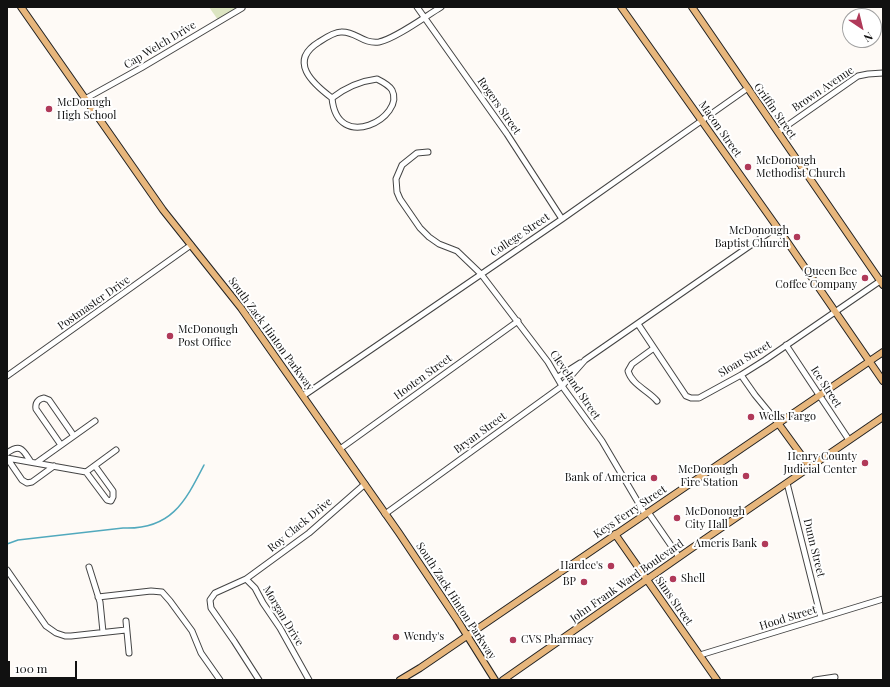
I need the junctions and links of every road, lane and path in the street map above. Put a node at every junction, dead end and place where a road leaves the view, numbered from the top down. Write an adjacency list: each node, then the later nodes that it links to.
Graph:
1 (21, 7): 11 (main road, South Zack Hinton Parkway)
2 (241, 7): 11 (street, Cap Welch Drive)
3 (417, 7): 7 (street, Rogers Street)
4 (441, 7): 7 (street)
5 (621, 7): 12 (main road, Macon Street)
6 (692, 7): 9 (main road, Griffin Street)
7 (424, 18): 10 (street); 15 (street, Rogers Street)
8 (883, 73): 13 (street, Brown Avenue)
9 (748, 88): 12 (street, College Street); 13 (main road, Griffin Street)
10 (332, 98): 10 (street)
11 (85, 99): 17 (main road, South Zack Hinton Parkway)
12 (702, 120): 15 (street, College Street); 16 (main road, Macon Street)
13 (778, 132): 19 (main road, Griffin Street)
14 (428, 152): 18 (street, Cleveland Street)
15 (562, 219): 18 (street, College Street)
16 (777, 227): 20 (main road, Macon Street); 22 (street, Bryan Street)
17 (191, 245): 29 (street, Postmaster Drive); 34 (main road, South Zack Hinton Parkway)
18 (481, 274): 21 (street, Cleveland Street); 34 (street, College Street)
19 (882, 281): 20 (street, Sloan Street)
20 (835, 311): 23 (street, Sloan Street); 26 (main road, Macon Street)
21 (518, 321): 30 (street, Cleveland Street); 42 (street, Hooten Street)
22 (638, 324): 24 (street, Sloan Street); 27 (street, Bryan Street)
23 (786, 346): 28 (street, Sloan Street); 33 (street, Ice Street)
24 (654, 348): 28 (street, Sloan Street); 35 (street)
25 (883, 352): 26 (main road, Keys Ferry Street)
26 (870, 362): 31 (main road, Macon Street); 33 (main road, Keys Ferry Street)
27 (581, 363): 30 (street, Bryan Street); 32 (street, Bryan Street)
28 (741, 375): 38 (street)
29 (7, 376)
30 (558, 377): 32 (street, Cleveland Street)
31 (883, 381)
32 (562, 386): 52 (street, Cleveland Street); 53 (street, Bryan Street)
33 (819, 395): 38 (main road, Keys Ferry Street); 40 (street, Ice Street)
34 (303, 396): 42 (main road, South Zack Hinton Parkway)
35 (657, 401)
36 (882, 418): 40 (main road, John Frank Ward Boulevard)
37 (95, 421): 39 (street)
38 (778, 423): 48 (main road); 52 (main road, Keys Ferry Street)
39 (74, 436): 41 (street); 41 (street)
40 (849, 440): 48 (main road, John Frank Ward Boulevard)
41 (61, 445): 45 (street)
42 (340, 449): 51 (main road, South Zack Hinton Parkway)
43 (116, 450): 47 (street)
44 (7, 453): 45 (street)
45 (33, 462): 46 (street); 46 (street)
46 (54, 466): 49 (street)
47 (95, 466): 49 (street); 49 (street)
48 (810, 467): 50 (main road, John Frank Ward Boulevard)
49 (86, 472)
50 (787, 483): 55 (main road, John Frank Ward Boulevard); 62 (street, Dunn Street)
51 (365, 484): 53 (main road, South Zack Hinton Parkway); 58 (street, Roy Clack Drive)
52 (647, 513): 54 (main road, Keys Ferry Street); 55 (street, Cleveland Street)
53 (385, 514): 66 (main road, South Zack Hinton Parkway)
54 (615, 534): 59 (main road, Sims Street); 66 (main road, Keys Ferry Street)
55 (679, 557): 59 (main road, John Frank Ward Boulevard)
56 (89, 567): 60 (street)
57 (7, 570): 65 (street)
58 (246, 579): 71 (street); 72 (street, Morgan Drive)
59 (646, 579): 68 (main road, Sims Street); 75 (main road, John Frank Ward Boulevard)
60 (98, 597): 65 (street); 70 (street)
61 (883, 599): 62 (street, Hood Street)
62 (821, 618): 68 (street, Hood Street)
63 (126, 621): 64 (street)
64 (126, 630): 65 (street); 67 (street)
65 (103, 632)
66 (467, 636): 73 (main road, Keys Ferry Street); 74 (main road, South Zack Hinton Parkway)
67 (129, 653)
68 (700, 655): 76 (main road, Sims Street)
69 (835, 677): 77 (street)
70 (220, 680)
71 (259, 680)
72 (309, 680)
73 (400, 680)
74 (496, 680)
75 (503, 680)
76 (717, 680)
77 (815, 680)

